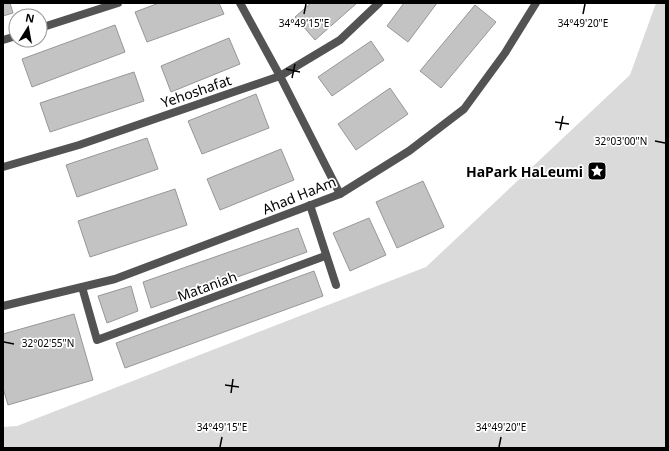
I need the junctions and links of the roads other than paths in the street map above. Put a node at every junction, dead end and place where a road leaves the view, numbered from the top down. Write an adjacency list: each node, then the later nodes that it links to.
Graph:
1 (118, 3): 5 (street)
2 (240, 3): 6 (street)
3 (378, 3): 6 (street, Yehoshafat)
4 (536, 3): 8 (street, Ahad HaAm)
5 (48, 25)
6 (280, 76): 7 (street, Yehoshafat); 8 (street)
7 (3, 167)
8 (340, 194): 9 (street, Ahad HaAm)
9 (310, 205): 10 (street); 12 (street, Ahad HaAm)
10 (325, 256): 11 (street); 12 (street, Mataniah)
11 (336, 285)
12 (82, 287): 13 (street, Ahad HaAm)
13 (3, 306)

